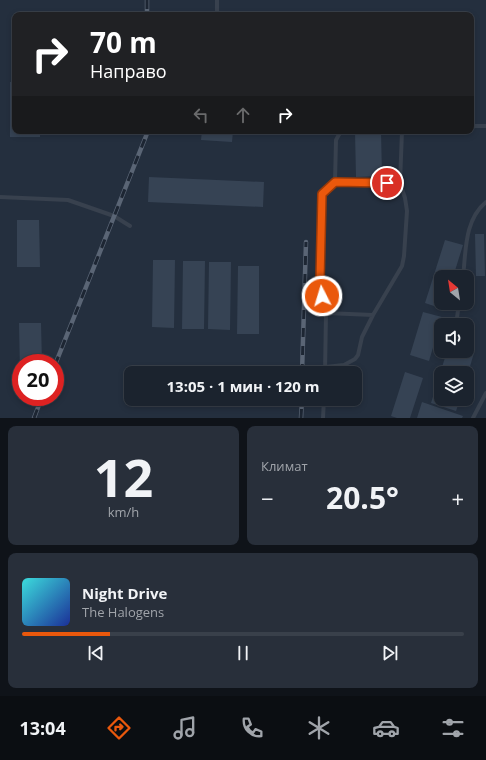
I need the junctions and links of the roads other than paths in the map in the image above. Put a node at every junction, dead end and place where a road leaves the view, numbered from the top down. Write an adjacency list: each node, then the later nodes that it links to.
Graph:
1 (217, 0): 2 (lane)
2 (217, 12)
3 (474, 126): 4 (lane)
4 (486, 126)
5 (339, 134): 7 (lane)
6 (402, 134): 8 (lane)
7 (335, 182): 8 (lane); 13 (lane)
8 (400, 183): 14 (lane)
9 (0, 197): 11 (lane)
10 (486, 202): 12 (lane)
11 (130, 226)
12 (464, 270)
13 (326, 313): 14 (lane); 15 (lane)
14 (373, 315): 16 (lane)
15 (326, 366)
16 (335, 366)
17 (486, 393): 20 (lane)
18 (323, 406): 19 (lane)
19 (322, 418)
20 (473, 418)

